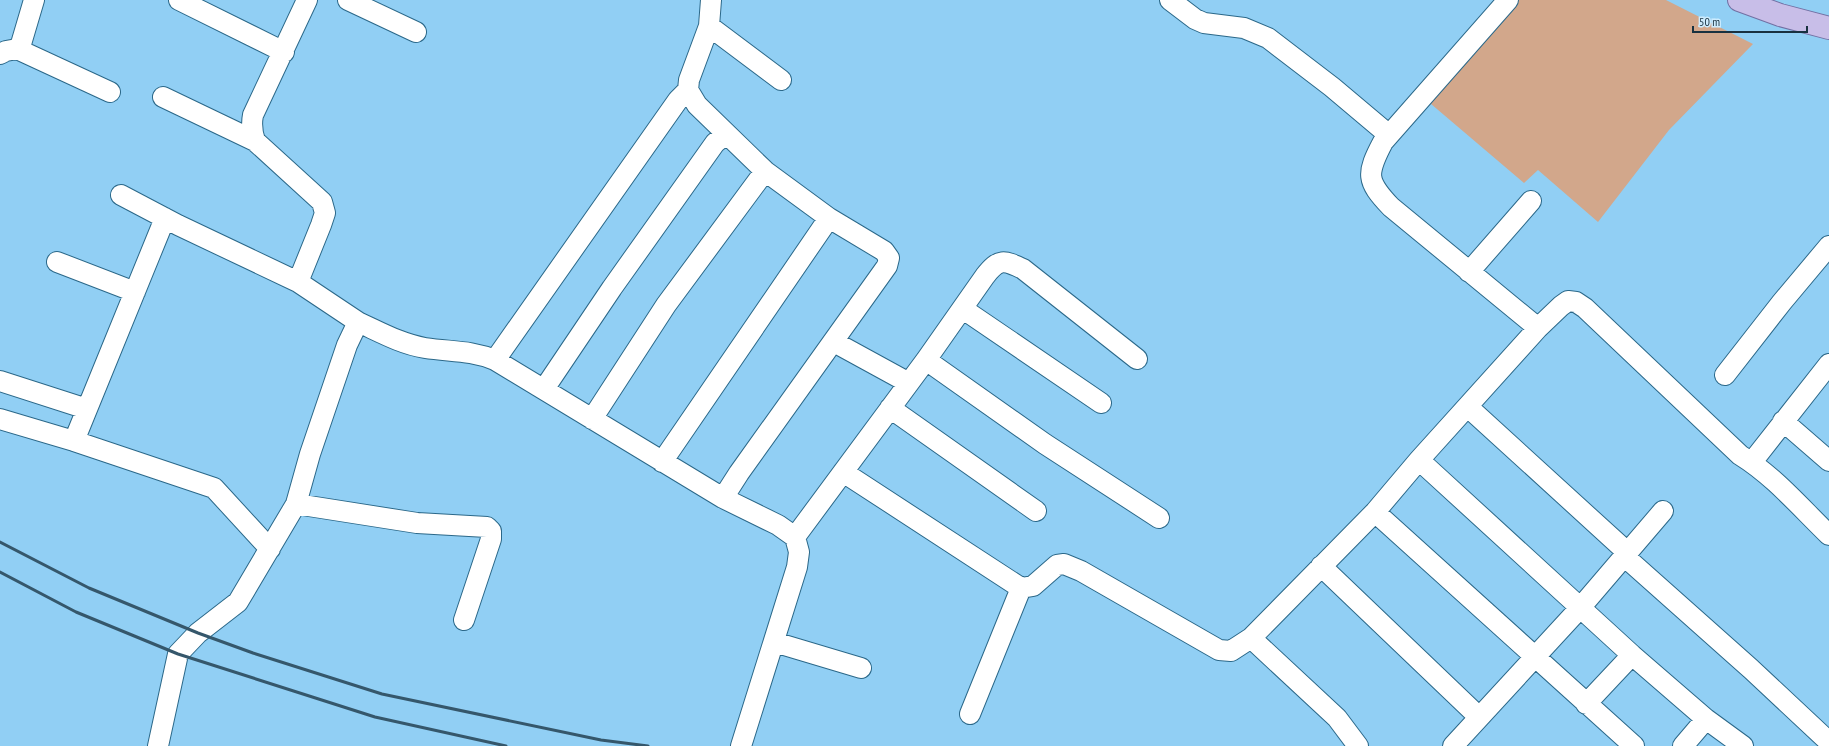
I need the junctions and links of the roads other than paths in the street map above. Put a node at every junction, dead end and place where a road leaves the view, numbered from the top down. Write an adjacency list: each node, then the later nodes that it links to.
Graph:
1 (34, 0): 12 (street)
2 (179, 0): 13 (street)
3 (307, 0): 13 (street)
4 (348, 0): 11 (street)
5 (711, 0): 9 (street)
6 (1170, 0): 19 (street)
7 (1508, 0): 19 (street)
8 (1739, 0): 10 (main road)
9 (709, 26): 14 (street); 15 (street)
10 (1829, 28)
11 (416, 32)
12 (8, 52): 16 (street)
13 (284, 52): 20 (street)
14 (781, 80)
15 (688, 90): 18 (street); 36 (street)
16 (110, 92)
17 (163, 96): 20 (street)
18 (726, 134): 21 (street); 42 (street)
19 (1389, 135): 28 (street)
20 (254, 141): 29 (street)
21 (765, 171): 25 (street); 48 (street)
22 (121, 195): 24 (street)
23 (1531, 201): 28 (street)
24 (165, 218): 29 (street); 30 (street)
25 (829, 218): 34 (street); 53 (street)
26 (1829, 246): 39 (street)
27 (57, 262): 30 (street)
28 (1469, 272): 33 (street)
29 (298, 282): 32 (street)
30 (135, 292): 46 (street)
31 (963, 309): 35 (street); 37 (street); 43 (street)
32 (358, 322): 36 (street); 57 (street)
33 (1538, 328): 44 (street); 54 (street)
34 (834, 342): 41 (street); 56 (street)
35 (1137, 359)
36 (495, 360): 42 (street)
37 (926, 360): 41 (street); 61 (street)
38 (1829, 364): 49 (street)
39 (1725, 375)
40 (0, 381): 46 (street)
41 (909, 383): 45 (street)
42 (544, 390): 48 (street)
43 (1101, 403)
44 (1468, 407): 51 (street); 65 (street)
45 (890, 408): 55 (street); 58 (street)
46 (87, 409): 50 (street)
47 (0, 419): 50 (street)
48 (592, 419): 53 (street)
49 (1783, 421): 52 (street); 54 (street)
50 (74, 441): 64 (street)
51 (1419, 460): 60 (street); 68 (street)
52 (1829, 461)
53 (662, 462): 56 (street)
54 (1752, 462): 62 (street)
55 (843, 472): 63 (street); 67 (street)
56 (723, 498): 63 (street)
57 (296, 504): 64 (street); 69 (street)
58 (1036, 511)
59 (1663, 511): 65 (street)
60 (1375, 512): 66 (street); 73 (street)
61 (1159, 518)
62 (1829, 535)
63 (795, 537): 71 (street)
64 (270, 549): 80 (street)
65 (1625, 554): 68 (street); 79 (street)
66 (1321, 566): 70 (street); 77 (street)
67 (1021, 588): 70 (street); 76 (street)
68 (1580, 608): 72 (street); 73 (street)
69 (464, 620)
70 (1250, 638): 82 (street)
71 (774, 642): 74 (street); 81 (street)
72 (1632, 655): 75 (street); 78 (street)
73 (1535, 658): 75 (street); 77 (street)
74 (861, 668)
75 (1586, 704): 84 (street)
76 (970, 714)
77 (1479, 717): 83 (street)
78 (1706, 719): 85 (street); 86 (street)
79 (1828, 741)
80 (158, 746)
81 (741, 746)
82 (1358, 746)
83 (1452, 746)
84 (1634, 746)
85 (1683, 746)
86 (1743, 746)

